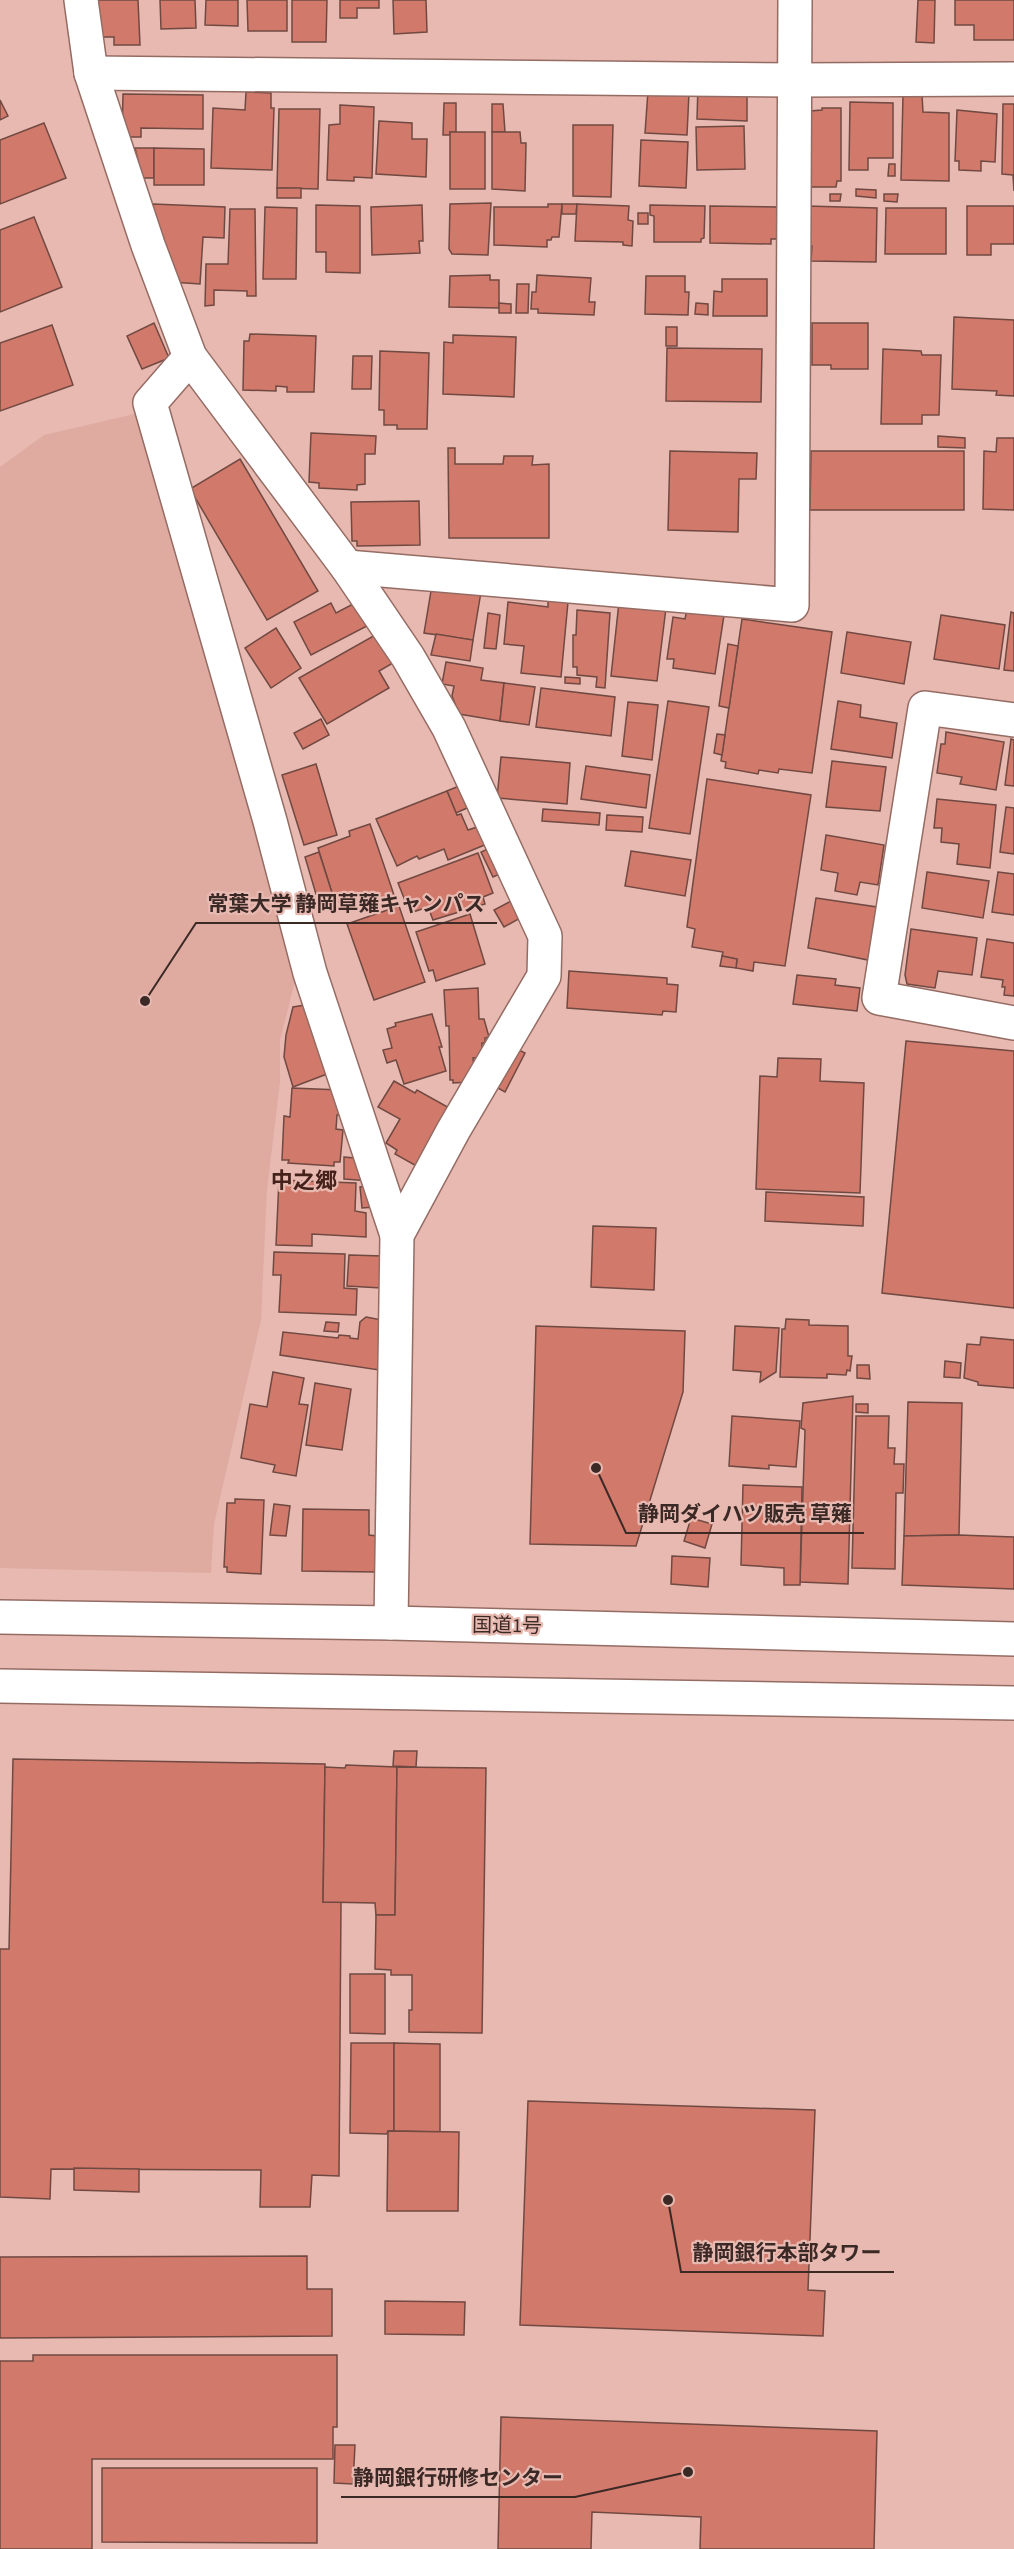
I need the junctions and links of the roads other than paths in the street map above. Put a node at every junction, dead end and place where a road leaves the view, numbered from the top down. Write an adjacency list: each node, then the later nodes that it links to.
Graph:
1 (81, 0): 3 (main road)
2 (795, 0): 5 (main road)
3 (91, 73): 5 (main road); 6 (main road)
4 (1014, 79): 5 (main road)
5 (795, 80): 7 (main road)
6 (190, 357): 7 (main road); 10 (main road)
7 (348, 567): 10 (main road)
8 (1014, 720): 9 (main road)
9 (1014, 1023)
10 (397, 1235): 12 (main road)
11 (0, 1617): 12 (main road, 国道1号)
12 (391, 1623): 13 (main road, 国道1号)
13 (1014, 1639)
14 (0, 1686): 15 (main road)
15 (1014, 1703)

